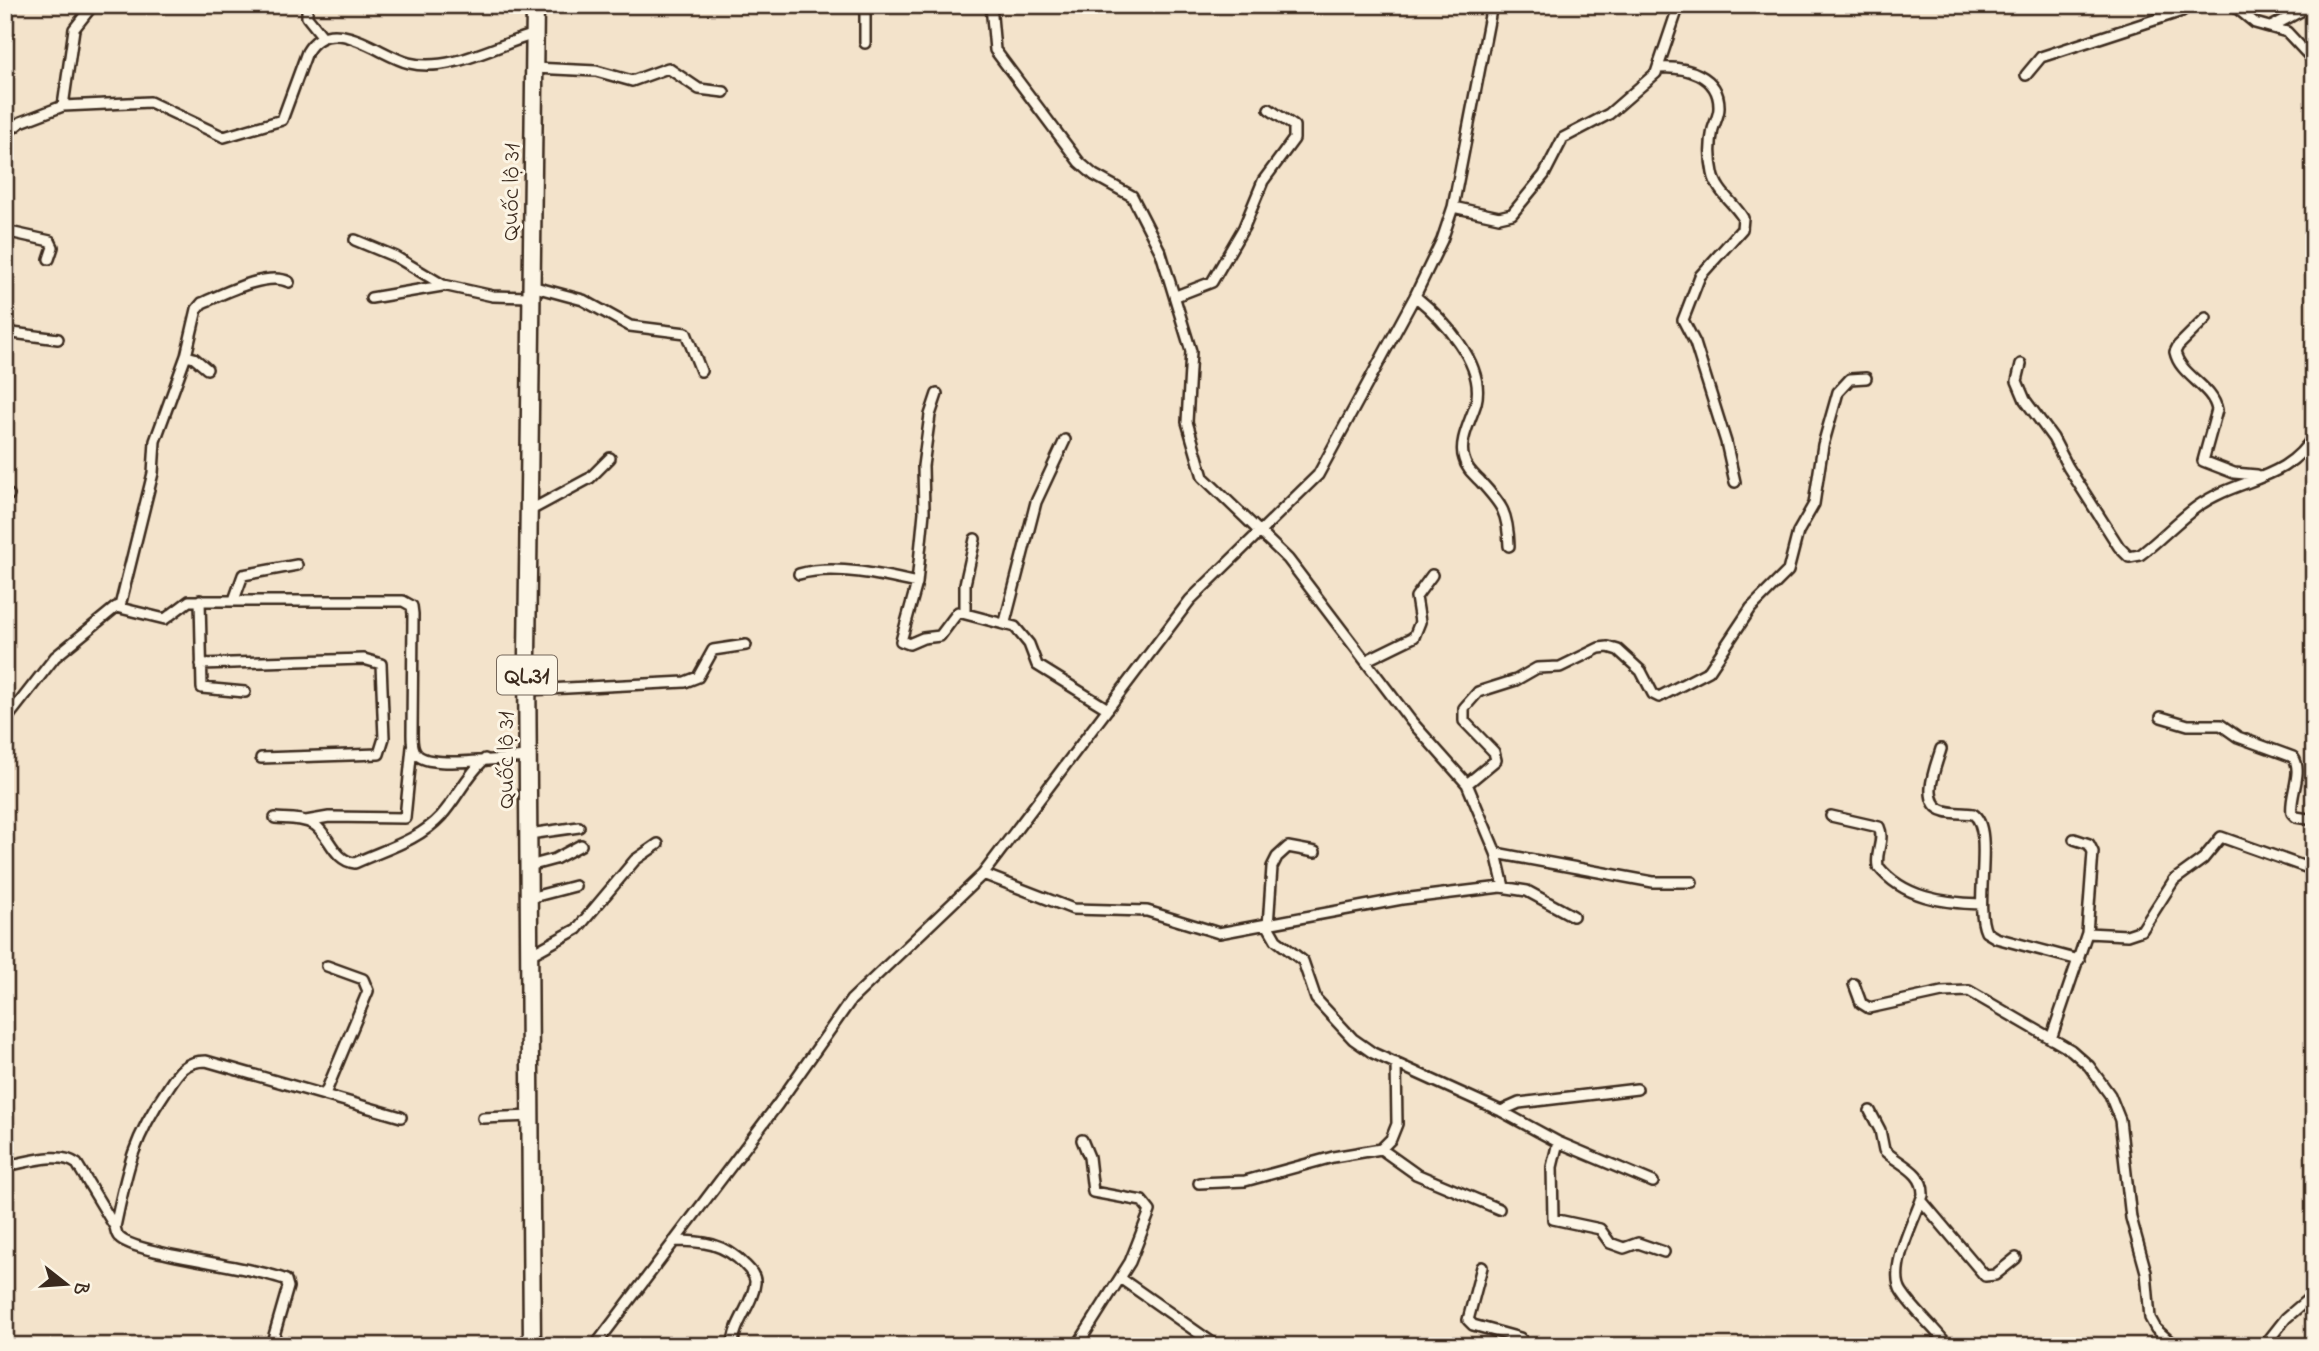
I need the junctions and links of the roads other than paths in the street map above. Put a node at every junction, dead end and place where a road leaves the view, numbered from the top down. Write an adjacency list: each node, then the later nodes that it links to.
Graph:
1 (93, 5): 20 (street)
2 (307, 5): 13 (street)
3 (535, 5): 12 (highway, Quốc lộ 31 / QL.31)
4 (866, 5): 14 (street)
5 (991, 5): 30 (street)
6 (1492, 5): 23 (street)
7 (1678, 5): 17 (street)
8 (2189, 5): 18 (street)
9 (2233, 5): 11 (street)
10 (2312, 5): 11 (street)
11 (2273, 26): 15 (street)
12 (535, 34): 13 (street); 16 (highway, Quốc lộ 31 / QL.31)
13 (323, 37): 20 (street)
14 (865, 43)
15 (2314, 61)
16 (534, 68): 19 (street); 29 (highway, Quốc lộ 31 / QL.31)
17 (1658, 68): 23 (street); 46 (street)
18 (2026, 75)
19 (724, 92)
20 (63, 106): 22 (street)
21 (1269, 109): 30 (street)
22 (5, 134)
23 (1453, 207): 31 (street)
24 (5, 231): 26 (street)
25 (355, 240): 28 (street)
26 (49, 260)
27 (289, 282): 36 (street)
28 (443, 285): 29 (street); 32 (street)
29 (534, 291): 39 (street); 47 (highway, Quốc lộ 31 / QL.31)
30 (1176, 296): 48 (street)
31 (1416, 296): 48 (street); 50 (street)
32 (372, 298)
33 (2206, 318): 45 (street)
34 (5, 332): 35 (street)
35 (58, 338)
36 (186, 356): 38 (street); 57 (street)
37 (2021, 364): 45 (street)
38 (207, 369)
39 (701, 371)
40 (1866, 378): 73 (street)
41 (937, 394): 54 (street)
42 (2314, 435): 45 (street)
43 (1065, 440): 59 (street)
44 (610, 458): 47 (street)
45 (2262, 475)
46 (1735, 482)
47 (528, 512): 63 (highway, Quốc lộ 31 / QL.31)
48 (1260, 530): 61 (street); 65 (street)
49 (975, 539): 58 (street)
50 (1509, 546)
51 (297, 565): 56 (street)
52 (799, 574): 54 (street)
53 (1432, 575): 61 (street)
54 (917, 583): 58 (street)
55 (200, 600): 56 (street); 57 (street); 62 (street)
56 (234, 600): 68 (street)
57 (121, 606): 67 (street)
58 (965, 612): 59 (street)
59 (1005, 622): 65 (street)
60 (746, 645): 63 (street)
61 (1367, 660): 73 (street)
62 (201, 664): 64 (street); 71 (street)
63 (528, 690): 70 (highway, Quốc lộ 31 / QL.31)
64 (245, 692)
65 (1108, 709): 87 (street)
66 (2161, 717): 76 (street)
67 (5, 721)
68 (412, 745): 72 (street); 77 (street)
69 (1941, 750): 92 (street)
70 (528, 757): 72 (street); 79 (highway, Quốc lộ 31 / QL.31)
71 (261, 758)
72 (485, 760): 77 (street)
73 (1467, 784): 84 (street)
74 (1831, 816): 92 (street)
75 (275, 818): 77 (street)
76 (2314, 820)
77 (306, 821)
78 (579, 827): 79 (street)
79 (529, 834): 85 (highway, Quốc lộ 31 / QL.31)
80 (2074, 839): 95 (street)
81 (658, 844): 96 (street)
82 (581, 845): 85 (street)
83 (1315, 852): 94 (street)
84 (1496, 853): 88 (street); 90 (street)
85 (529, 866): 91 (highway, Quốc lộ 31 / QL.31)
86 (2314, 870): 95 (street)
87 (984, 874): 94 (street); 118 (street)
88 (1692, 882)
89 (575, 886): 91 (street)
90 (1504, 887): 93 (street); 94 (street)
91 (529, 898): 96 (highway, Quốc lộ 31 / QL.31)
92 (1981, 904): 97 (street)
93 (1573, 916)
94 (1268, 926): 101 (street)
95 (2087, 933): 97 (street)
96 (530, 956): 106 (highway, Quốc lộ 31 / QL.31)
97 (2079, 960): 100 (street)
98 (327, 966): 103 (street)
99 (1854, 984): 100 (street)
100 (2051, 1039): 132 (street)
101 (1396, 1063): 104 (street); 111 (street)
102 (1637, 1089): 104 (street)
103 (325, 1094): 107 (street); 117 (street)
104 (1501, 1111): 110 (street)
105 (1870, 1111): 115 (street)
106 (532, 1116): 108 (street); 125 (highway, Quốc lộ 31 / QL.31)
107 (401, 1117)
108 (482, 1118)
109 (1082, 1140): 122 (street)
110 (1558, 1142): 113 (street); 119 (street)
111 (1381, 1149): 114 (street); 116 (street)
112 (5, 1166): 117 (street)
113 (1653, 1182)
114 (1199, 1183)
115 (1922, 1200): 120 (street); 131 (street)
116 (1499, 1209)
117 (115, 1227): 124 (street)
118 (674, 1241): 126 (street); 127 (street)
119 (1664, 1252)
120 (2016, 1258)
121 (1482, 1267): 130 (street)
122 (1120, 1278): 128 (street); 129 (street)
123 (2314, 1294): 133 (street)
124 (271, 1346)
125 (532, 1346)
126 (594, 1346)
127 (733, 1346)
128 (1077, 1346)
129 (1217, 1346)
130 (1527, 1346)
131 (1948, 1346)
132 (2175, 1346)
133 (2264, 1346)

